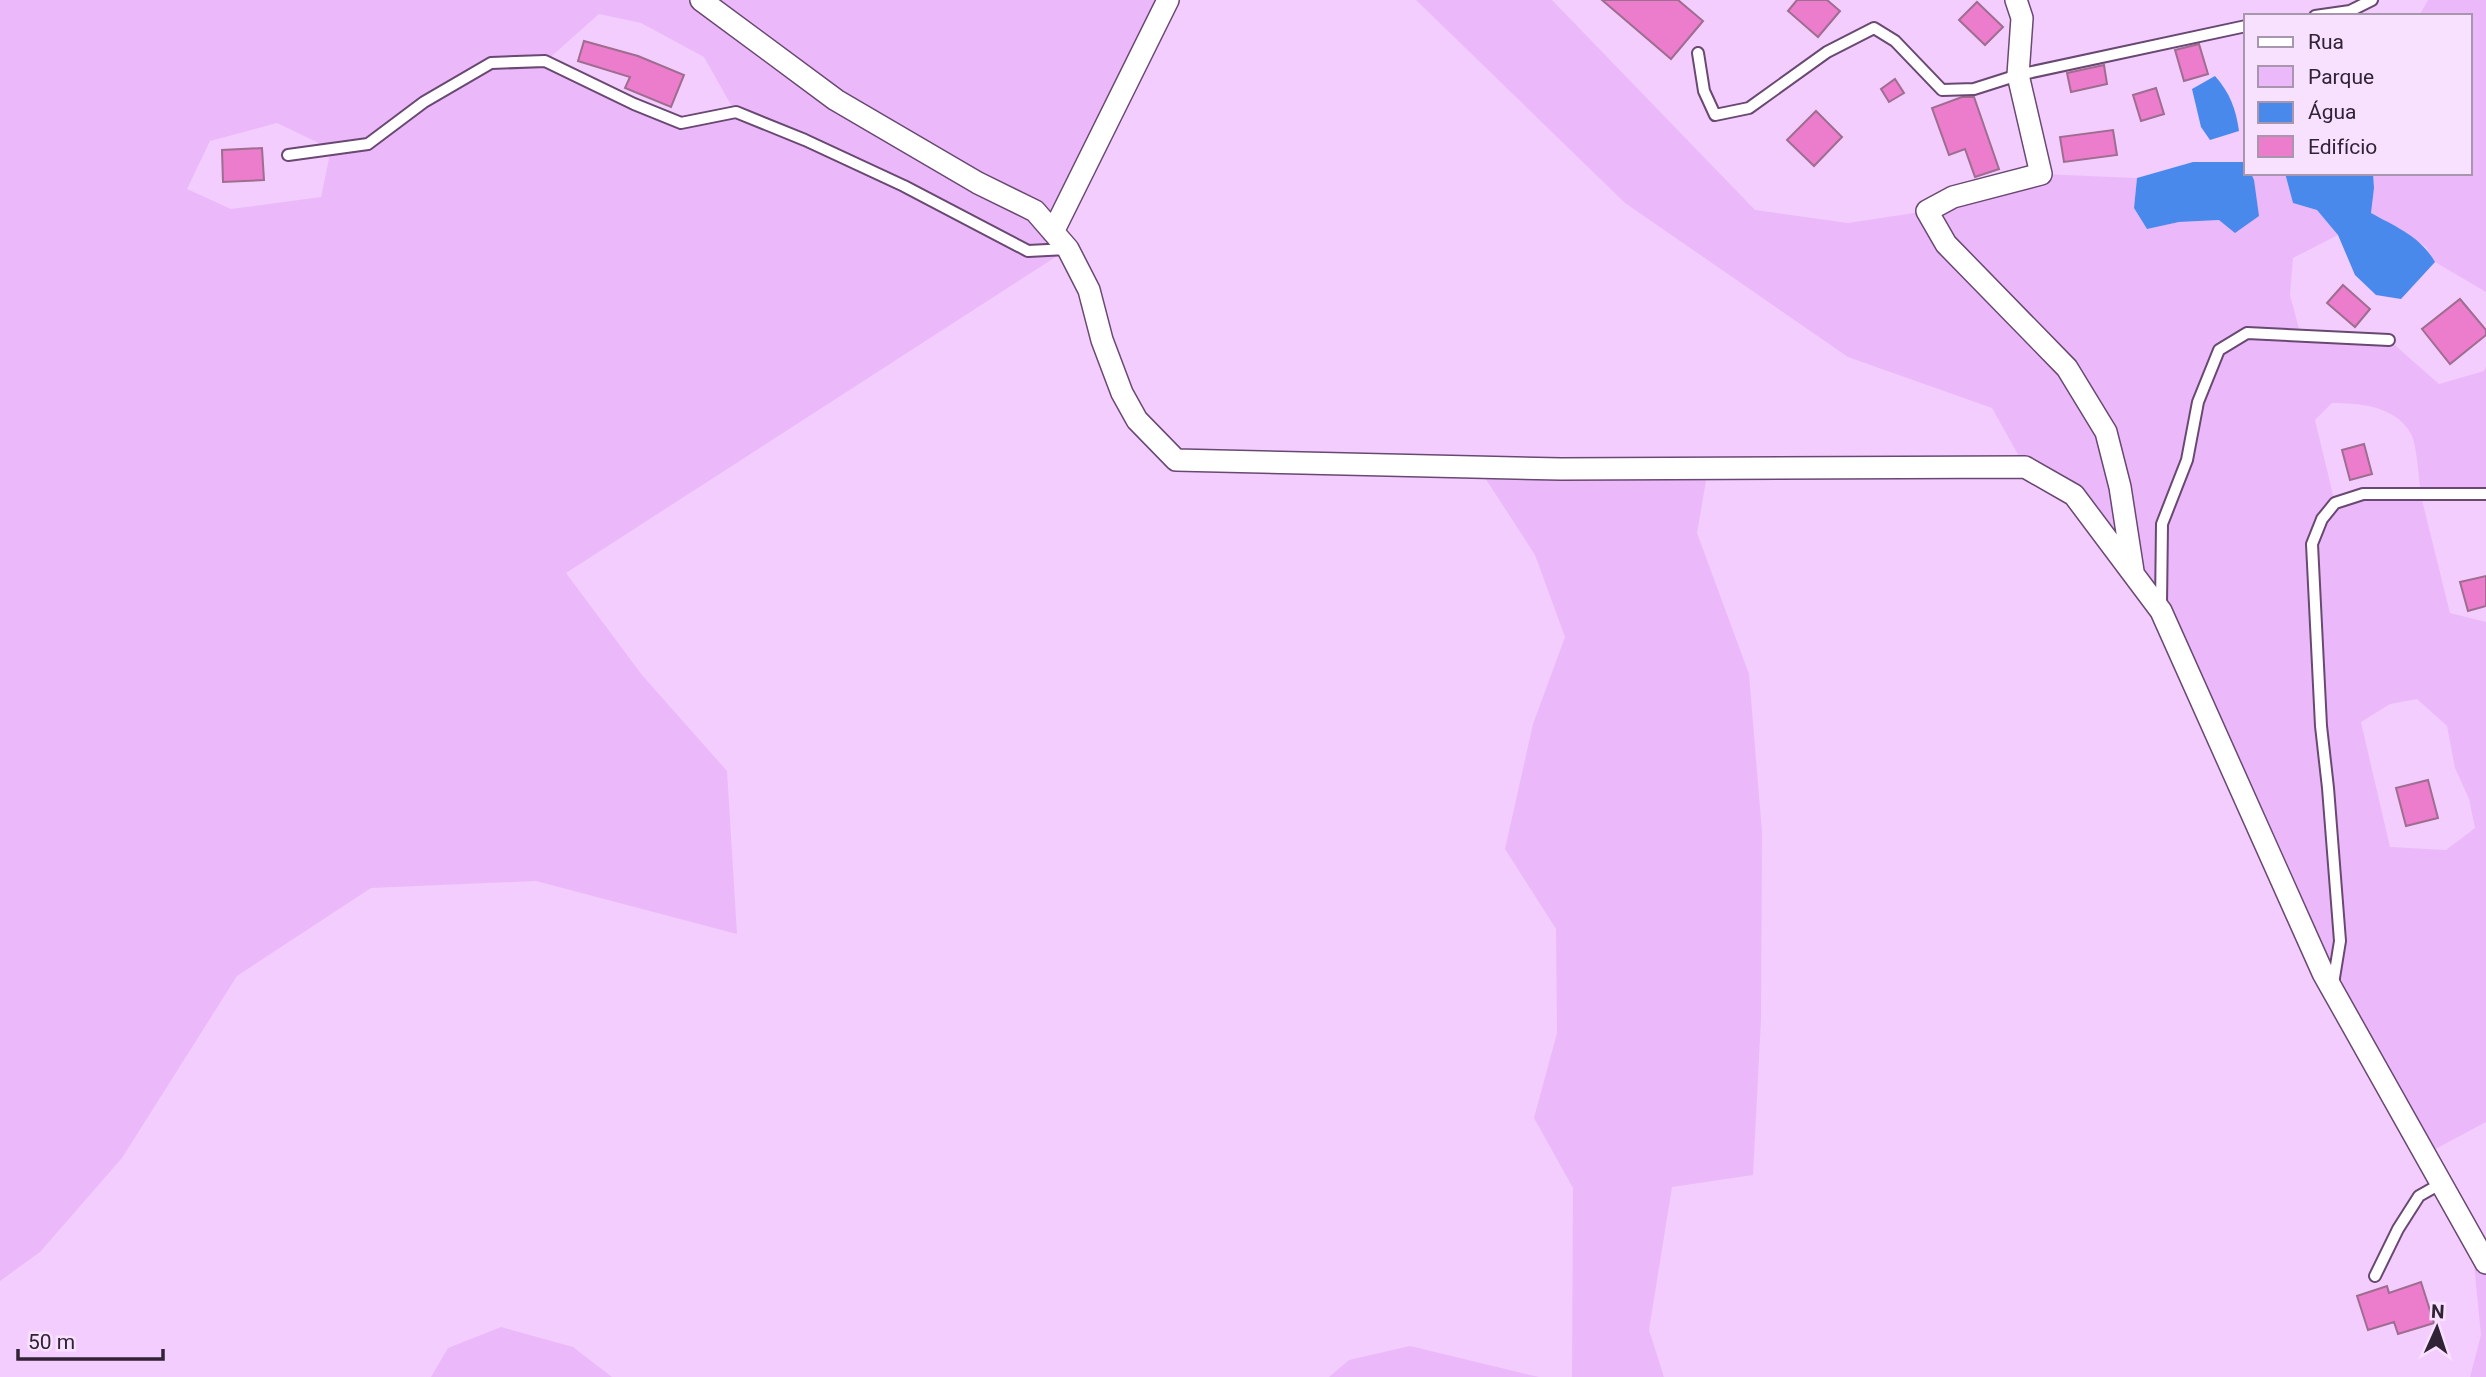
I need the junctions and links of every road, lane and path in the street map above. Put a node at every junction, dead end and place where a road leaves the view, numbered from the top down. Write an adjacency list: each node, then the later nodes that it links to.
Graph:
1 (701, 0): 10 (street)
2 (1168, 0): 10 (street)
3 (2017, 0): 8 (street)
4 (2372, 0): 5 (lane)
5 (2329, 14)
6 (2244, 26): 8 (lane)
7 (1699, 53): 8 (lane)
8 (2018, 75): 14 (street)
9 (288, 155): 11 (lane)
10 (1053, 232): 11 (street)
11 (1068, 249): 14 (street)
12 (2389, 340): 15 (lane)
13 (2486, 494): 16 (lane)
14 (2133, 574): 15 (street)
15 (2161, 611): 16 (street)
16 (2332, 988): 17 (street)
17 (2442, 1184): 18 (street); 19 (lane)
18 (2486, 1263)
19 (2375, 1276)

